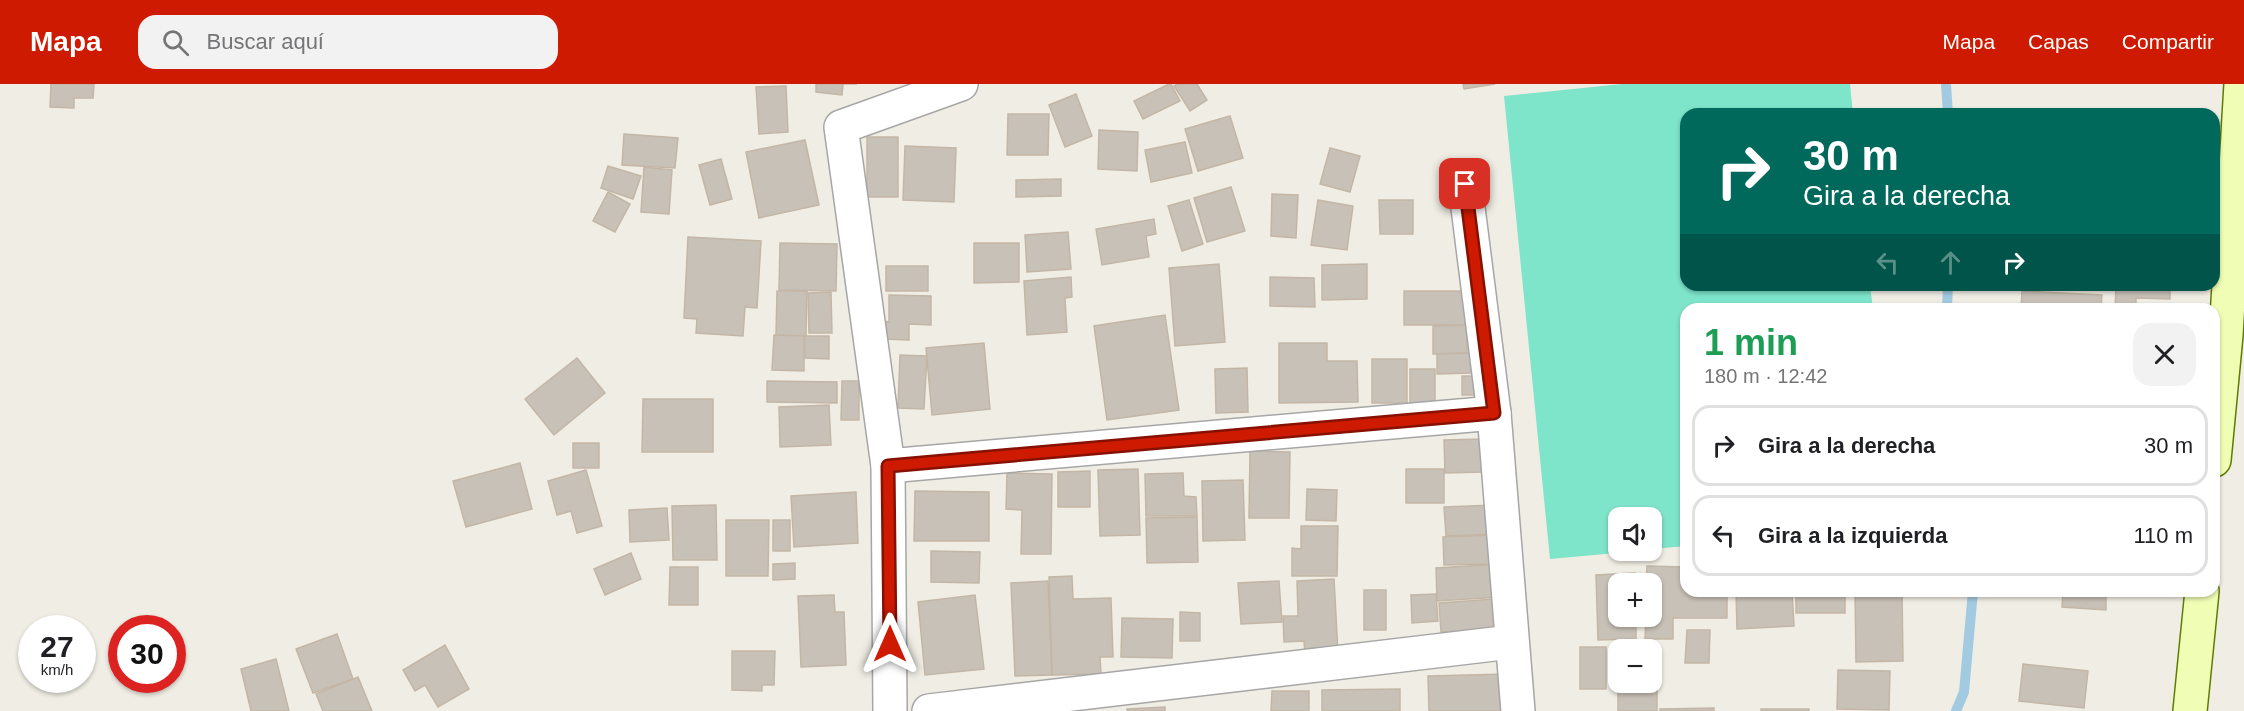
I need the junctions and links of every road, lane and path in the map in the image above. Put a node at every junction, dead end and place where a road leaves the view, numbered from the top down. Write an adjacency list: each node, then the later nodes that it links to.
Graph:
1 (961, 84): 8 (street)
2 (2241, 84): 4 (main road)
3 (1465, 184): 6 (street)
4 (2239, 191): 5 (main road)
5 (2235, 334): 7 (main road)
6 (1494, 413): 8 (street); 10 (street)
7 (2220, 424)
8 (888, 466): 11 (street)
9 (2201, 597): 14 (main road)
10 (1511, 642): 12 (street); 13 (street)
11 (890, 711)
12 (929, 711)
13 (1518, 711)
14 (2190, 711)

